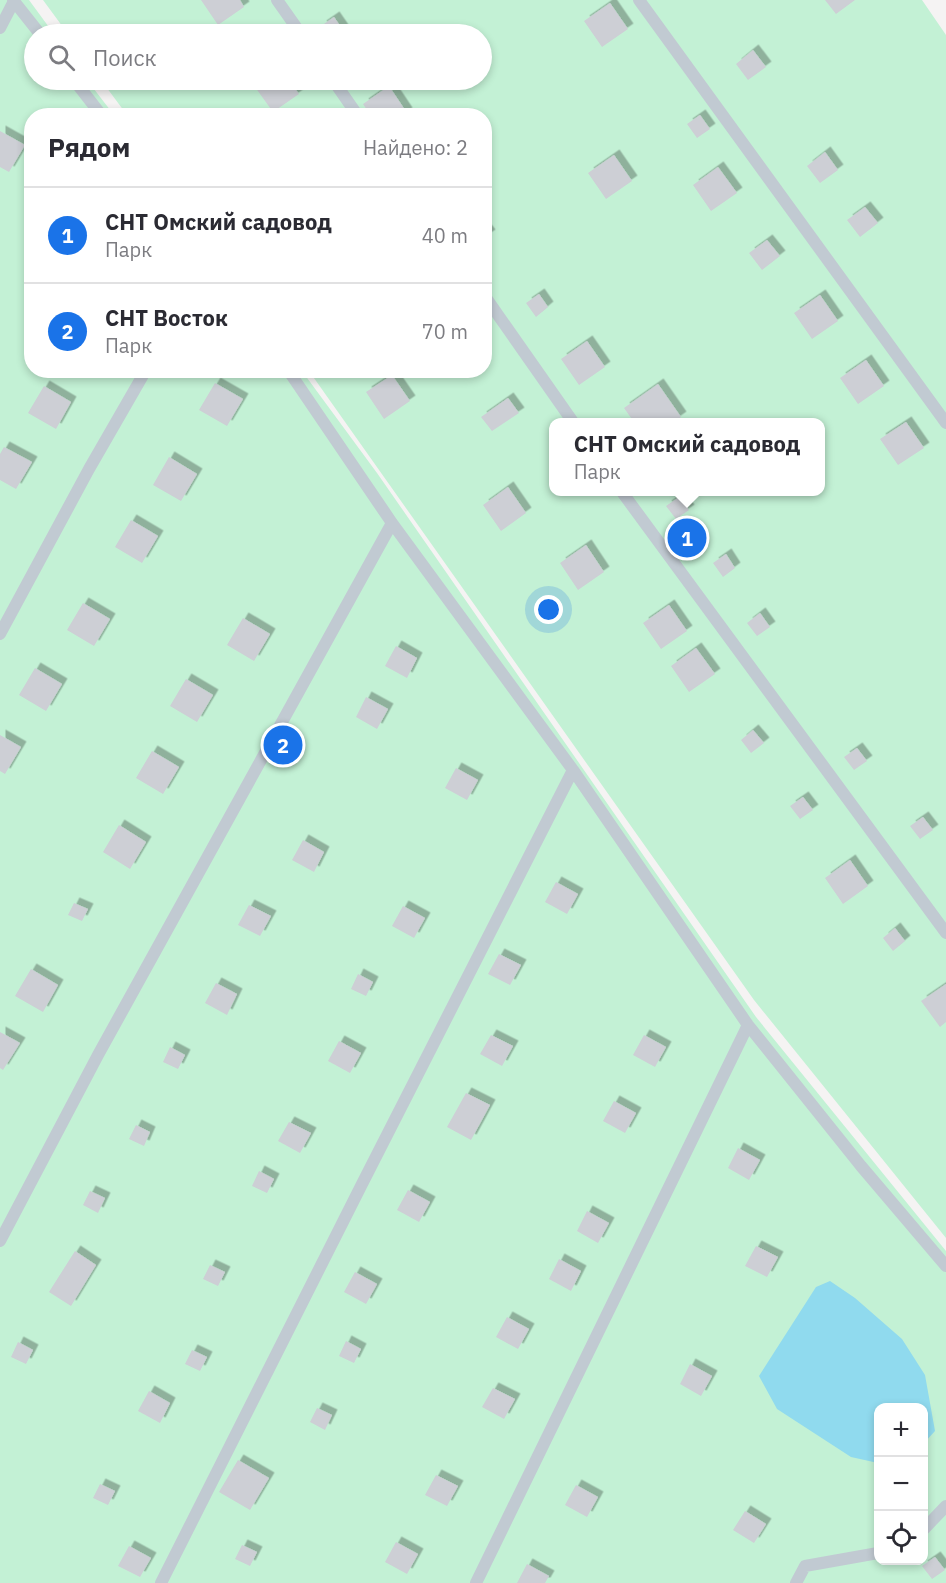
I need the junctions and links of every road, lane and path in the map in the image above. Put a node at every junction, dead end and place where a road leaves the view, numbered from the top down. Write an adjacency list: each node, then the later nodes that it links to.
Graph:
1 (277, 0): 5 (lane)
2 (639, 0): 15 (lane)
3 (13, 1): 4 (lane); 6 (lane)
4 (31, 24)
5 (294, 24)
6 (0, 28)
7 (82, 90): 9 (lane)
8 (340, 90): 10 (lane)
9 (96, 108)
10 (352, 108)
11 (492, 307): 14 (lane)
12 (141, 378): 18 (lane)
13 (293, 378): 17 (lane)
14 (570, 418)
15 (946, 423)
16 (625, 496): 20 (lane)
17 (392, 523): 19 (lane); 22 (lane)
18 (0, 634)
19 (573, 770): 21 (lane); 27 (lane)
20 (946, 933)
21 (748, 1025): 23 (lane); 28 (lane)
22 (0, 1241)
23 (946, 1266)
24 (946, 1506): 25 (lane)
25 (928, 1525)
26 (874, 1554): 29 (lane)
27 (161, 1583)
28 (476, 1583)
29 (796, 1583)

